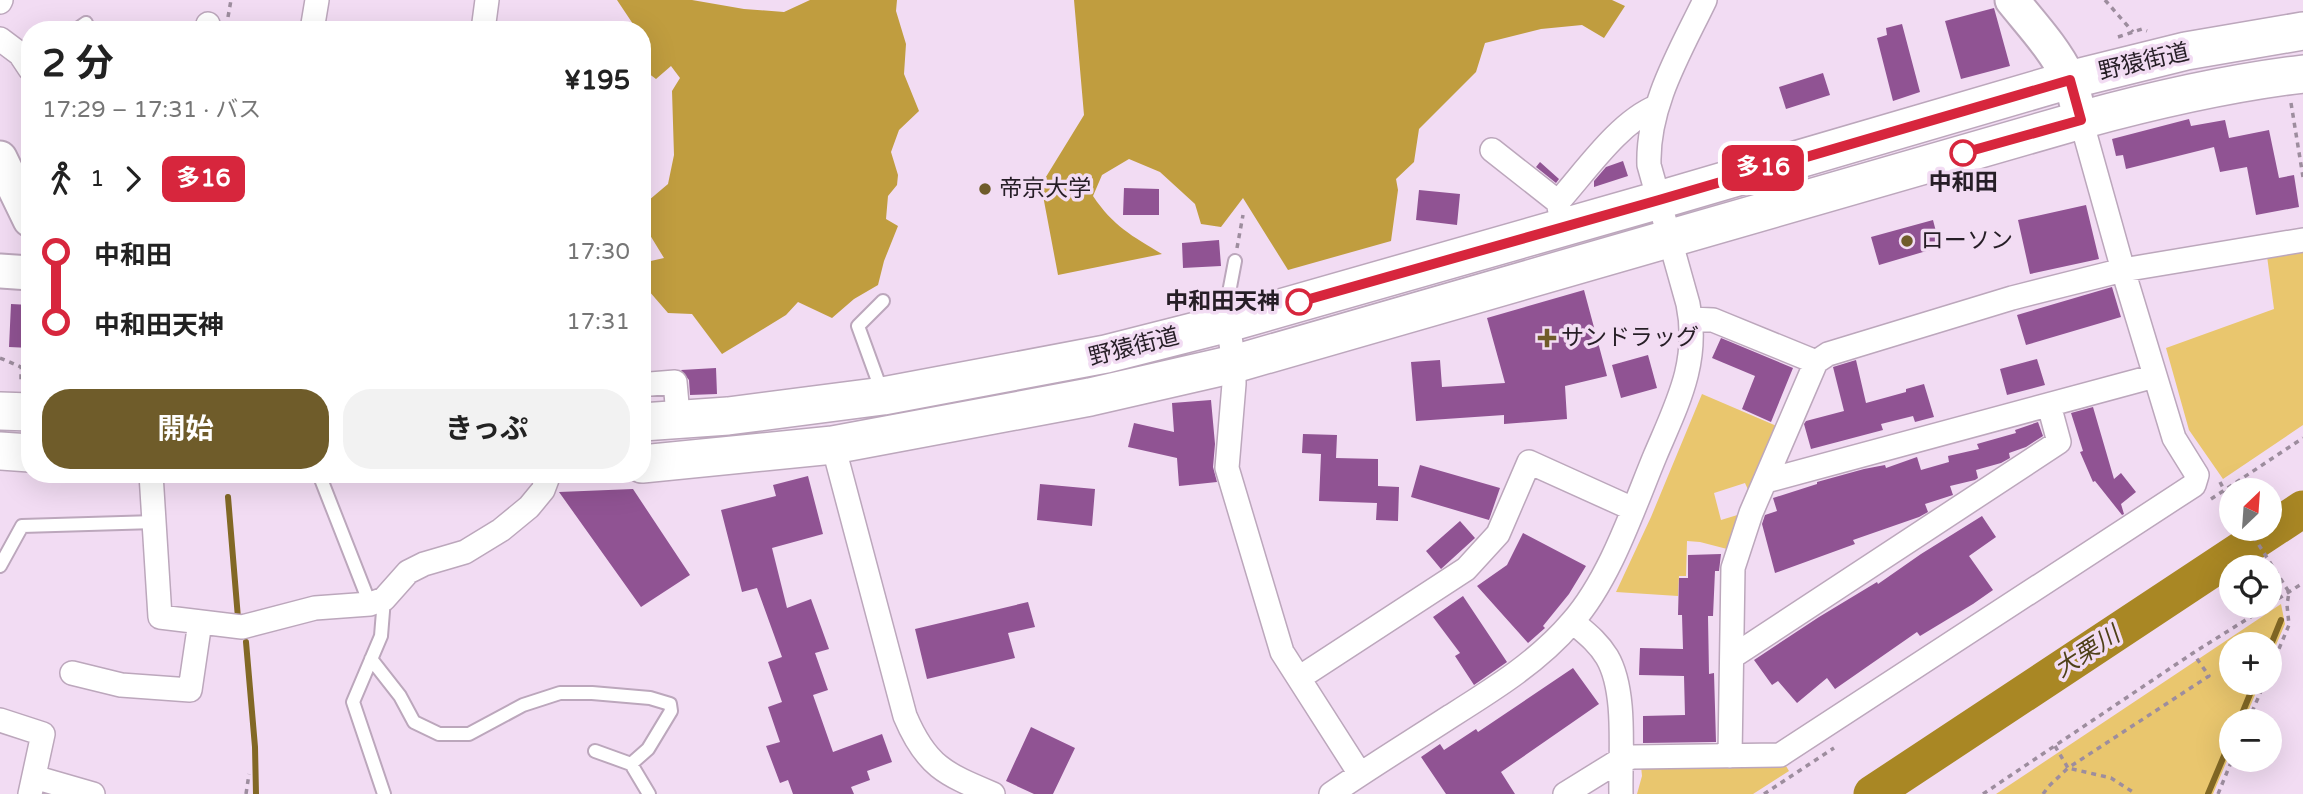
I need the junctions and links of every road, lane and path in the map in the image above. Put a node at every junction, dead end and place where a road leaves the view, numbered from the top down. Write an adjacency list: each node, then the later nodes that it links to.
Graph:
1 (317, 0): 6 (street)
2 (487, 0): 7 (street)
3 (1705, 0): 14 (street)
4 (2012, 0): 12 (street)
5 (2105, 0): 9 (path)
6 (314, 21)
7 (484, 21)
8 (2303, 31): 12 (main road, 野猿街道)
9 (2133, 32)
10 (0, 39): 11 (street)
11 (21, 55)
12 (2070, 80): 15 (street); 19 (main road, 野猿街道)
13 (2297, 85): 15 (main road, 野猿街道); 18 (path)
14 (1657, 107): 19 (street); 21 (street)
15 (2081, 120): 23 (main road, 野猿街道); 27 (street)
16 (1492, 150): 21 (street)
17 (0, 158): 20 (street)
18 (2303, 177)
19 (1659, 200): 21 (main road, 野猿街道); 23 (street)
20 (21, 201)
21 (1560, 214): 32 (main road, 野猿街道)
22 (1243, 215): 25 (path)
23 (1670, 237): 31 (street); 35 (main road, 野猿街道)
24 (2303, 240): 27 (street)
25 (1238, 246)
26 (1235, 261): 32 (lane)
27 (2123, 270): 34 (street); 36 (street)
28 (0, 271): 29 (street)
29 (21, 272)
30 (883, 301): 38 (lane)
31 (1691, 319): 34 (street); 51 (street)
32 (1228, 323): 35 (street); 38 (main road, 野猿街道)
33 (0, 358): 41 (path)
34 (1816, 362): 47 (street)
35 (1234, 364): 43 (main road, 野猿街道); 67 (street)
36 (2155, 376): 40 (street); 71 (street)
37 (651, 384): 39 (street)
38 (883, 396): 42 (main road, 野猿街道)
39 (677, 404)
40 (2049, 405): 47 (street); 64 (street)
41 (17, 406)
42 (651, 421)
43 (833, 445): 46 (main road, 野猿街道); 83 (street)
44 (0, 451): 45 (main road)
45 (21, 452)
46 (651, 463)
47 (1766, 481): 64 (street)
48 (152, 483): 52 (street)
49 (323, 483): 58 (lane)
50 (546, 483): 58 (street)
51 (1633, 509): 61 (street); 67 (street)
52 (155, 523): 54 (lane); 60 (street)
53 (2257, 541): 56 (path)
54 (0, 566)
55 (2303, 583): 56 (path)
56 (2289, 592): 57 (path); 62 (path)
57 (2282, 597)
58 (377, 602): 60 (street); 65 (lane)
59 (2248, 618): 63 (path)
60 (200, 622): 66 (street)
61 (1573, 622): 72 (street); 77 (street)
62 (2282, 642)
63 (2193, 653): 69 (path); 74 (path)
64 (1732, 657): 71 (street)
65 (371, 659): 73 (lane); 81 (lane)
66 (72, 673)
67 (1299, 678): 77 (street)
68 (0, 720): 78 (street)
69 (2055, 746): 74 (path); 87 (path)
70 (595, 751): 73 (lane)
71 (1730, 756): 72 (street)
72 (1620, 760): 85 (street); 86 (street)
73 (631, 764): 82 (lane)
74 (2068, 768): 88 (path); 89 (path)
75 (2227, 772): 90 (path)
76 (249, 774): 80 (path)
77 (1360, 774): 84 (street)
78 (32, 785): 79 (street)
79 (93, 794)
80 (246, 794)
81 (384, 794)
82 (649, 794)
83 (993, 794)
84 (1331, 794)
85 (1565, 794)
86 (1621, 794)
87 (1983, 794)
88 (2043, 794)
89 (2136, 794)
90 (2218, 794)

